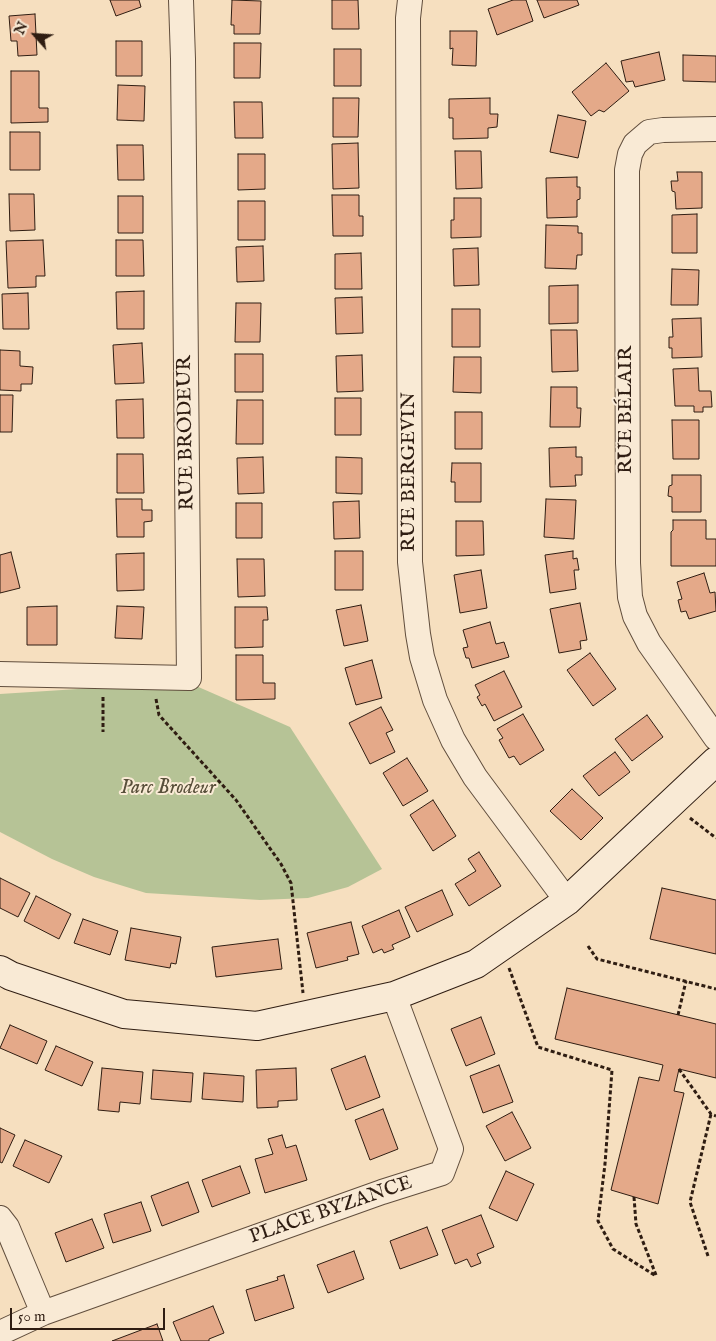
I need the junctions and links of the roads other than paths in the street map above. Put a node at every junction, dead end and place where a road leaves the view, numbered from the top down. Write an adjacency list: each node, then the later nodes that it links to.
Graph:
1 (181, 0): 4 (street, RUE BRODEUR)
2 (410, 0): 7 (street, RUE BERGEVIN)
3 (716, 129): 5 (street, RUE BÉLAIR)
4 (0, 674)
5 (716, 738)
6 (716, 761): 7 (street)
7 (567, 902): 9 (street)
8 (0, 970): 9 (street)
9 (394, 996): 11 (street, PLACE BYZANCE)
10 (0, 1218): 11 (street)
11 (43, 1314): 12 (street, PLACE BYZANCE)
12 (0, 1333)

